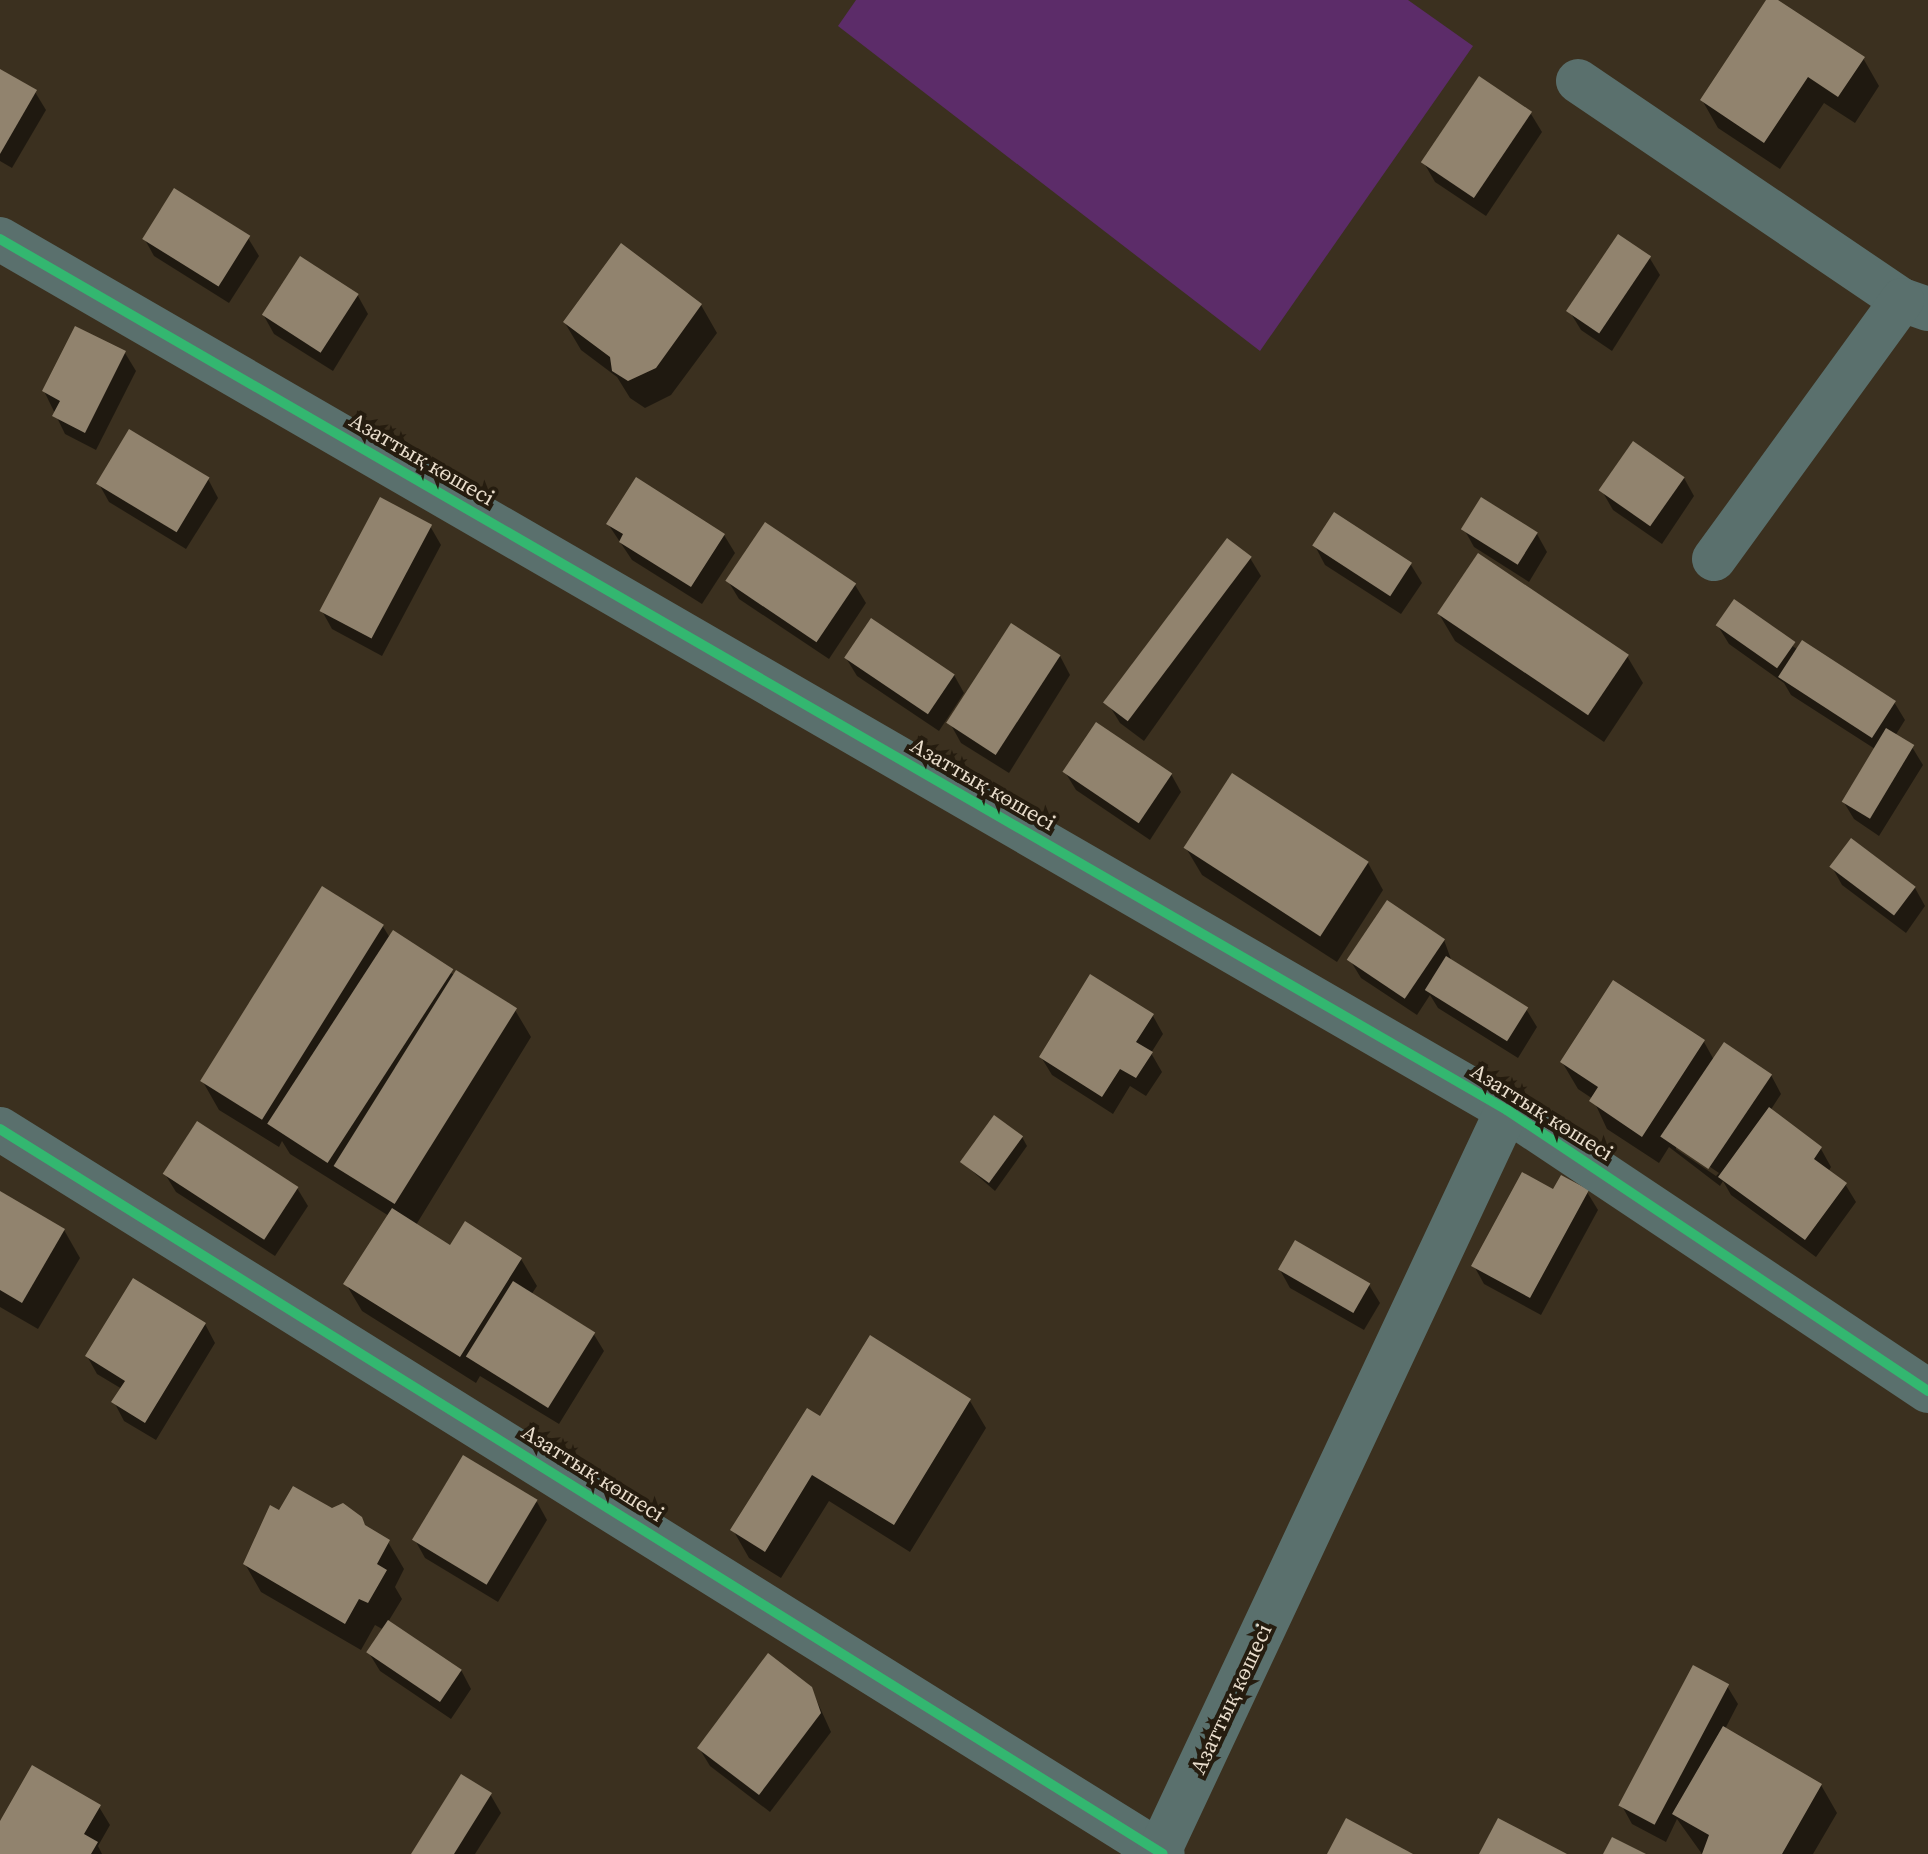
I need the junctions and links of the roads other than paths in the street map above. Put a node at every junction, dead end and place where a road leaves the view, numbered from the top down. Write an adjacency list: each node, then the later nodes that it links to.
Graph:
1 (1578, 81): 3 (street)
2 (0, 239): 5 (street, Азаттық көшесі)
3 (1915, 304): 4 (street)
4 (1714, 559)
5 (1507, 1110): 7 (street, Азаттық көшесі); 8 (street, Азаттық көшесі)
6 (0, 1129): 8 (street, Азаттық көшесі)
7 (1928, 1391)
8 (1160, 1853)

